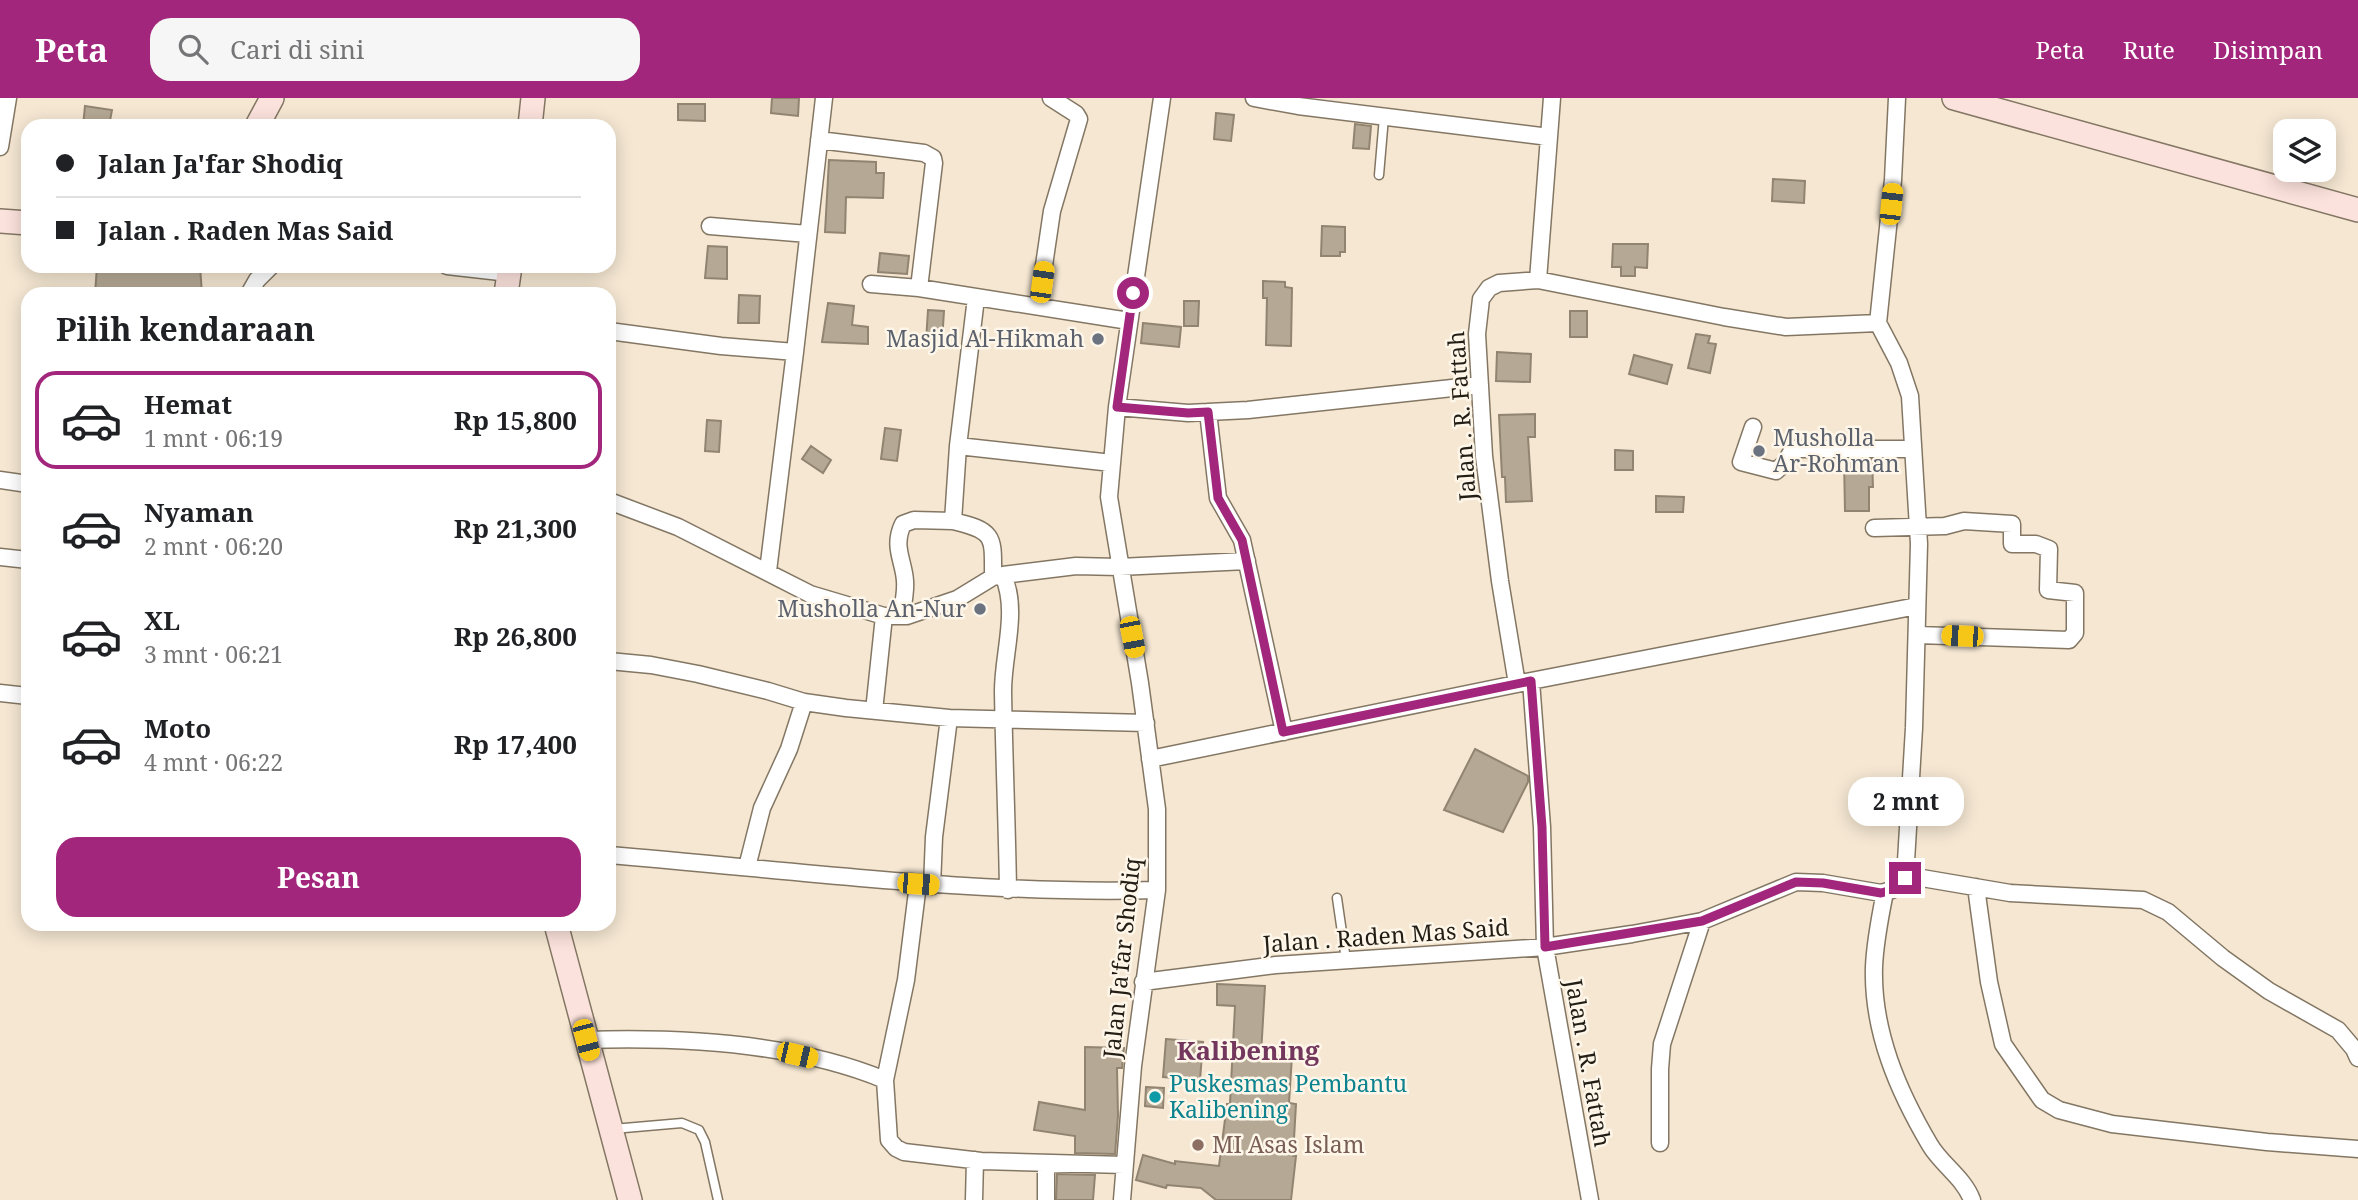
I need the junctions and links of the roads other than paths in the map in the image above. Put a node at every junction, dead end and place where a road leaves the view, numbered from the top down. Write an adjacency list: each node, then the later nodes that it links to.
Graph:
1 (8, 98): 14 (street)
2 (533, 98): 11 (street)
3 (824, 98): 13 (street)
4 (1051, 98): 29 (street)
5 (1162, 98): 30 (street, Jalan Ja'far Shodiq)
6 (1254, 98): 10 (street)
7 (1552, 98): 12 (street)
8 (1898, 98): 31 (street)
9 (1954, 98): 16 (street)
10 (1384, 117): 12 (street); 15 (lane)
11 (531, 119)
12 (1549, 137): 24 (street)
13 (819, 140): 20 (street); 27 (street)
14 (0, 147)
15 (1379, 175)
16 (2358, 210)
17 (0, 221): 18 (street)
18 (21, 222)
19 (710, 226): 20 (street)
20 (808, 234): 33 (street)
21 (264, 273): 26 (street)
22 (483, 273): 23 (street)
23 (509, 278)
24 (1538, 280): 31 (street, Jalan . R. Fattah); 34 (street, Jalan . R. Fattah)
25 (872, 284): 27 (street)
26 (252, 287)
27 (919, 288): 28 (street)
28 (976, 298): 29 (street); 38 (street)
29 (1038, 306): 30 (street)
30 (1129, 321): 35 (street, Jalan Ja'far Shodiq)
31 (1878, 323): 39 (street)
32 (616, 332): 33 (street)
33 (794, 352): 51 (street)
34 (1480, 385): 36 (street); 58 (street, Jalan . R. Fattah)
35 (1117, 407): 36 (street); 40 (street, Jalan Ja'far Shodiq)
36 (1208, 412): 49 (street)
37 (1753, 427): 39 (street)
38 (958, 446): 40 (street); 44 (street)
39 (1913, 449): 45 (street)
40 (1112, 463): 50 (street, Jalan Ja'far Shodiq)
41 (0, 480): 42 (street)
42 (21, 483)
43 (616, 503): 51 (street)
44 (953, 522): 52 (street); 55 (street)
45 (1918, 526): 46 (street); 53 (street); 56 (street)
46 (1874, 528)
47 (0, 557): 48 (street)
48 (21, 559)
49 (1247, 561): 50 (street); 66 (street)
50 (1119, 567): 52 (street); 65 (street, Jalan Ja'far Shodiq)
51 (768, 571): 54 (street)
52 (998, 576): 55 (street); 64 (street)
53 (1917, 607): 56 (street); 58 (street)
54 (884, 616): 55 (street); 62 (street)
55 (901, 616)
56 (1917, 635): 70 (street)
57 (616, 662): 61 (street)
58 (1524, 683): 66 (street); 79 (street, Jalan . R. Fattah)
59 (0, 693): 60 (street)
60 (21, 695)
61 (804, 702): 62 (street); 69 (street)
62 (874, 711): 63 (street)
63 (949, 718): 64 (street); 71 (street)
64 (1005, 721): 65 (street); 73 (street)
65 (1146, 723): 67 (street, Jalan Ja'far Shodiq)
66 (1283, 732): 67 (street)
67 (1150, 759): 74 (street, Jalan Ja'far Shodiq)
68 (616, 856): 69 (street)
69 (747, 867): 71 (street)
70 (1905, 878): 72 (street); 75 (street)
71 (925, 885): 73 (street); 84 (street)
72 (1976, 887): 83 (street); 87 (street)
73 (1008, 890): 74 (street)
74 (1157, 890): 81 (street, Jalan Ja'far Shodiq)
75 (1885, 892): 77 (street, Jalan . Raden Mas Said); 97 (street)
76 (1336, 898): 80 (lane)
77 (1702, 921): 79 (street, Jalan . Raden Mas Said); 86 (street)
78 (558, 931): 82 (street)
79 (1545, 947): 80 (street, Jalan . Raden Mas Said); 96 (street, Jalan . R. Fattah)
80 (1346, 960): 81 (street, Jalan . Raden Mas Said)
81 (1143, 982): 90 (street, Jalan Ja'far Shodiq)
82 (586, 1040): 84 (street); 85 (street)
83 (2358, 1058)
84 (885, 1080): 88 (street)
85 (610, 1129): 91 (street); 92 (lane)
86 (1660, 1143)
87 (2358, 1149)
88 (975, 1160): 89 (street); 93 (street)
89 (1046, 1163): 90 (street); 94 (street)
90 (1124, 1165): 95 (street, Jalan Ja'far Shodiq)
91 (630, 1200)
92 (718, 1200)
93 (974, 1200)
94 (1046, 1200)
95 (1122, 1200)
96 (1590, 1200)
97 (1972, 1200)

